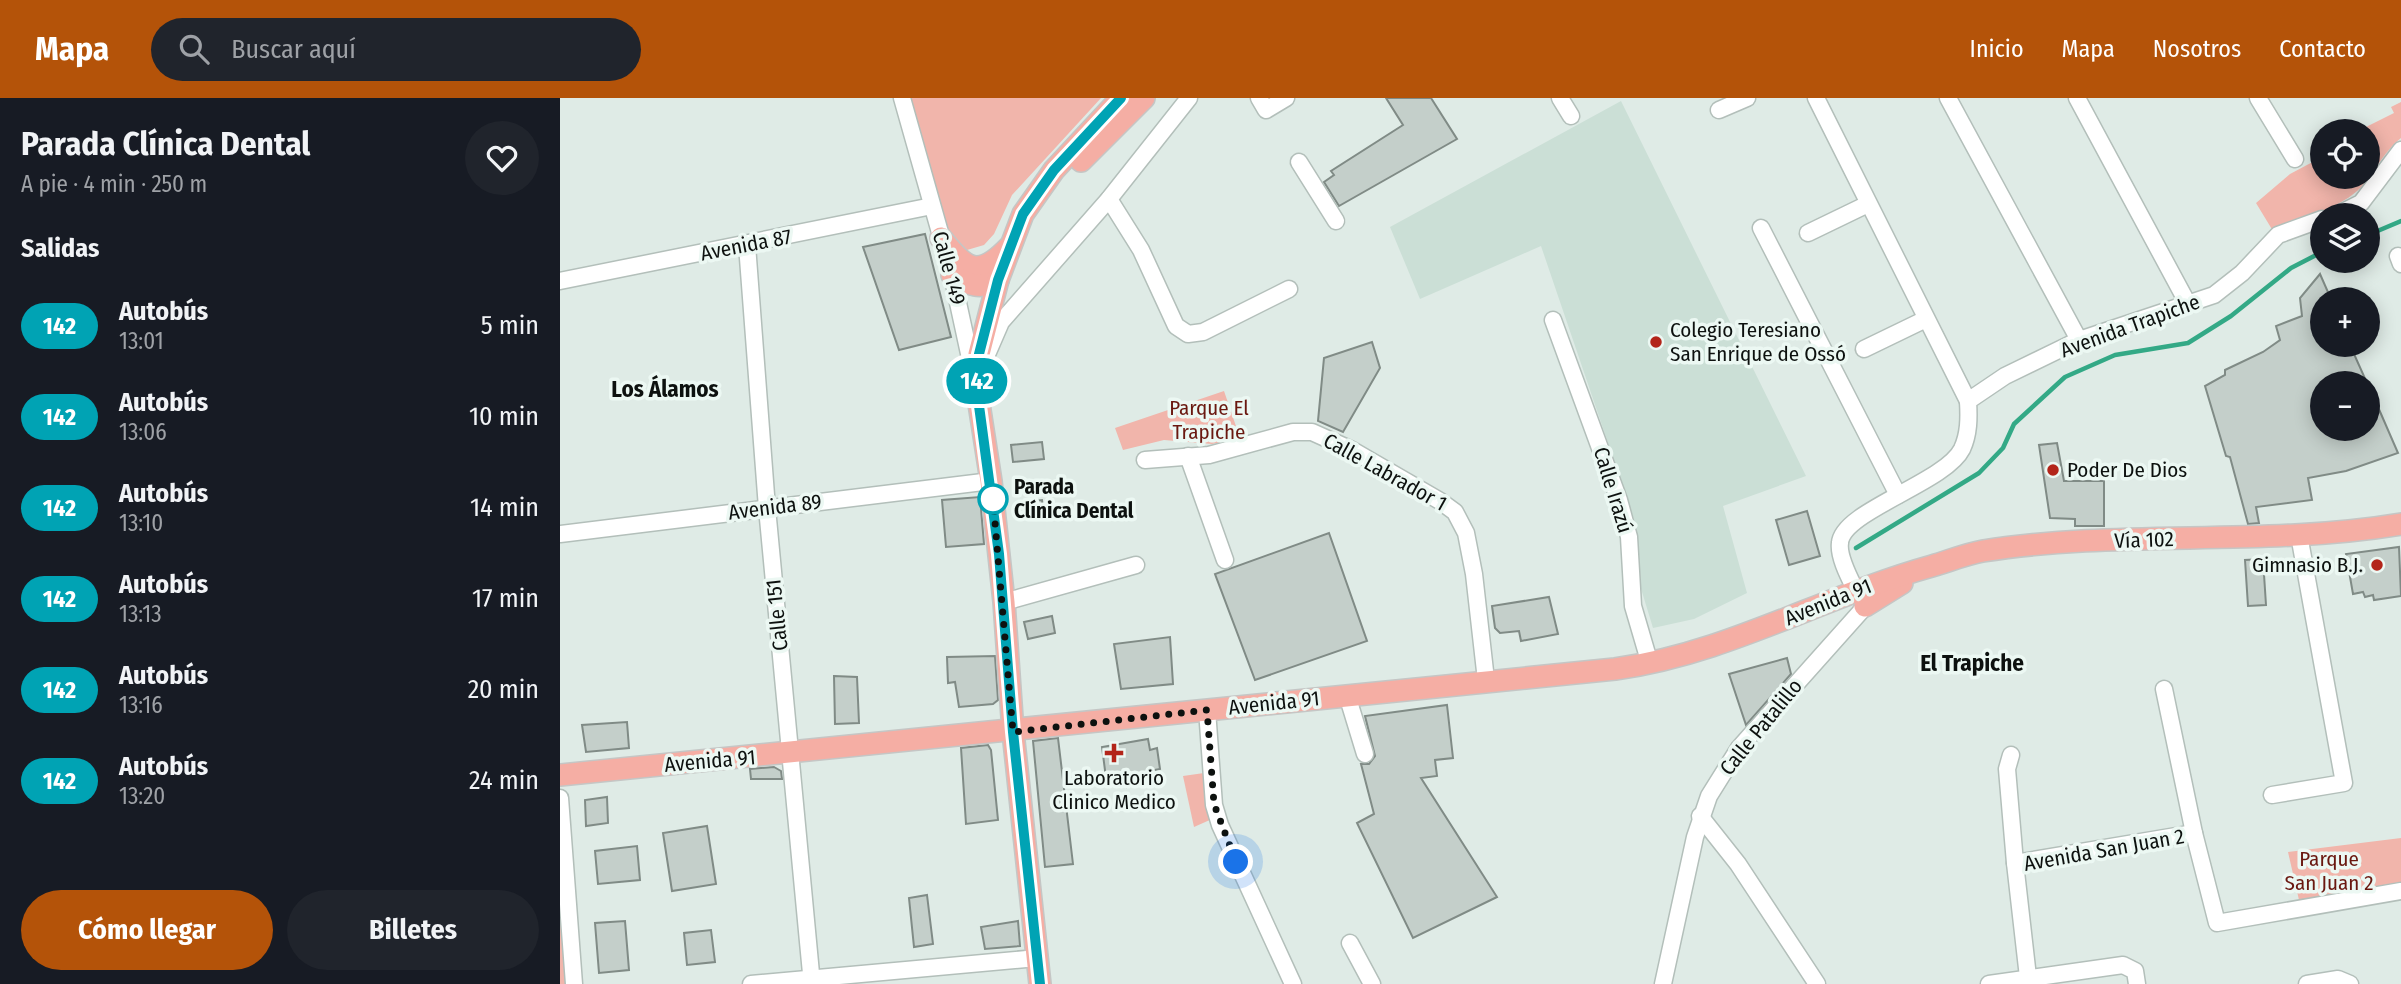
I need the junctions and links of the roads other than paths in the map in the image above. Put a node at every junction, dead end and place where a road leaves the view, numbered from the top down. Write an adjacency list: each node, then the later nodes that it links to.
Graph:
1 (902, 98): 21 (street, Calle 149)
2 (1121, 98): 27 (main road)
3 (1144, 98): 27 (main road)
4 (1189, 98): 18 (street)
5 (1259, 98): 6 (street)
6 (1286, 98)
7 (1560, 98): 14 (street)
8 (1747, 98): 13 (street)
9 (1816, 98): 20 (street)
10 (1948, 98): 36 (street)
11 (2077, 98): 33 (street)
12 (2258, 98): 16 (street)
13 (1719, 110)
14 (1571, 116)
15 (2401, 150): 19 (street)
16 (2295, 159)
17 (1299, 162): 22 (street)
18 (1109, 199): 32 (street); 38 (street)
19 (2361, 203)
20 (1868, 204): 25 (street); 34 (street)
21 (932, 206): 26 (street, Calle 149); 28 (street, Avenida 87)
22 (1336, 221)
23 (2310, 223): 33 (street, Avenida Trapiche)
24 (1761, 228): 43 (street)
25 (1808, 233)
26 (941, 238): 27 (main road); 29 (street, Calle 149)
27 (1013, 244): 30 (main road)
28 (747, 245): 31 (street, Avenida 87); 44 (street, Calle 151)
29 (953, 275): 30 (main road); 38 (street, Calle 149)
30 (998, 280): 38 (main road)
31 (560, 281)
32 (1289, 289)
33 (2188, 304): 36 (street, Avenida Trapiche)
34 (1926, 318): 37 (street); 39 (street)
35 (1553, 320): 54 (street, Calle Irazú)
36 (2078, 340): 39 (street, Avenida Trapiche)
37 (1864, 349)
38 (977, 391): 42 (main road, Calle 149)
39 (1968, 401): 43 (street)
40 (1188, 456): 41 (street, Calle Labrador 1); 48 (street); 55 (street, Calle Labrador 1)
41 (1145, 460)
42 (991, 481): 44 (street, Avenida 89); 53 (main road, Calle 149)
43 (1898, 495): 52 (street)
44 (767, 508): 46 (street, Avenida 89); 60 (street, Calle 151)
45 (2401, 524): 47 (main road, Vía 102)
46 (560, 534)
47 (2299, 535): 49 (main road, Vía 102); 64 (street)
48 (1224, 560)
49 (1942, 563): 51 (main road, Vía 102); 52 (main road)
50 (1136, 565): 53 (street)
51 (1890, 578): 52 (main road, Avenida 91)
52 (1860, 597): 54 (main road, Avenida 91); 66 (street, Calle Patalillo)
53 (1004, 602): 59 (main road, Calle 149)
54 (1650, 664): 55 (main road, Avenida 91)
55 (1486, 681): 57 (main road, Avenida 91)
56 (2164, 689): 67 (street)
57 (1347, 695): 58 (main road, Avenida 91); 61 (street)
58 (1207, 710): 59 (main road, Avenida 91); 77 (street)
59 (1013, 732): 60 (main road, Avenida 91); 71 (main road, Calle 149)
60 (791, 753): 63 (main road, Avenida 91); 73 (street, Calle 151)
61 (1365, 754)
62 (2011, 755): 68 (street)
63 (560, 775)
64 (2272, 795)
65 (560, 798): 74 (street)
66 (1700, 816): 79 (street, Calle Patalillo); 80 (street)
67 (2194, 833): 68 (street, Avenida San Juan 2); 69 (street, Avenida San Juan 2)
68 (2015, 863): 72 (street, Avenida San Juan 2)
69 (2401, 891)
70 (1350, 943): 78 (street)
71 (1037, 958): 73 (street); 76 (main road, Calle 149)
72 (2028, 977): 81 (street); 82 (street)
73 (812, 981): 75 (street)
74 (574, 984)
75 (751, 984)
76 (1040, 984)
77 (1293, 984)
78 (1372, 984)
79 (1662, 984)
80 (1817, 984)
81 (1989, 984)
82 (2137, 984)
83 (2307, 984): 84 (street)
84 (2350, 984)

